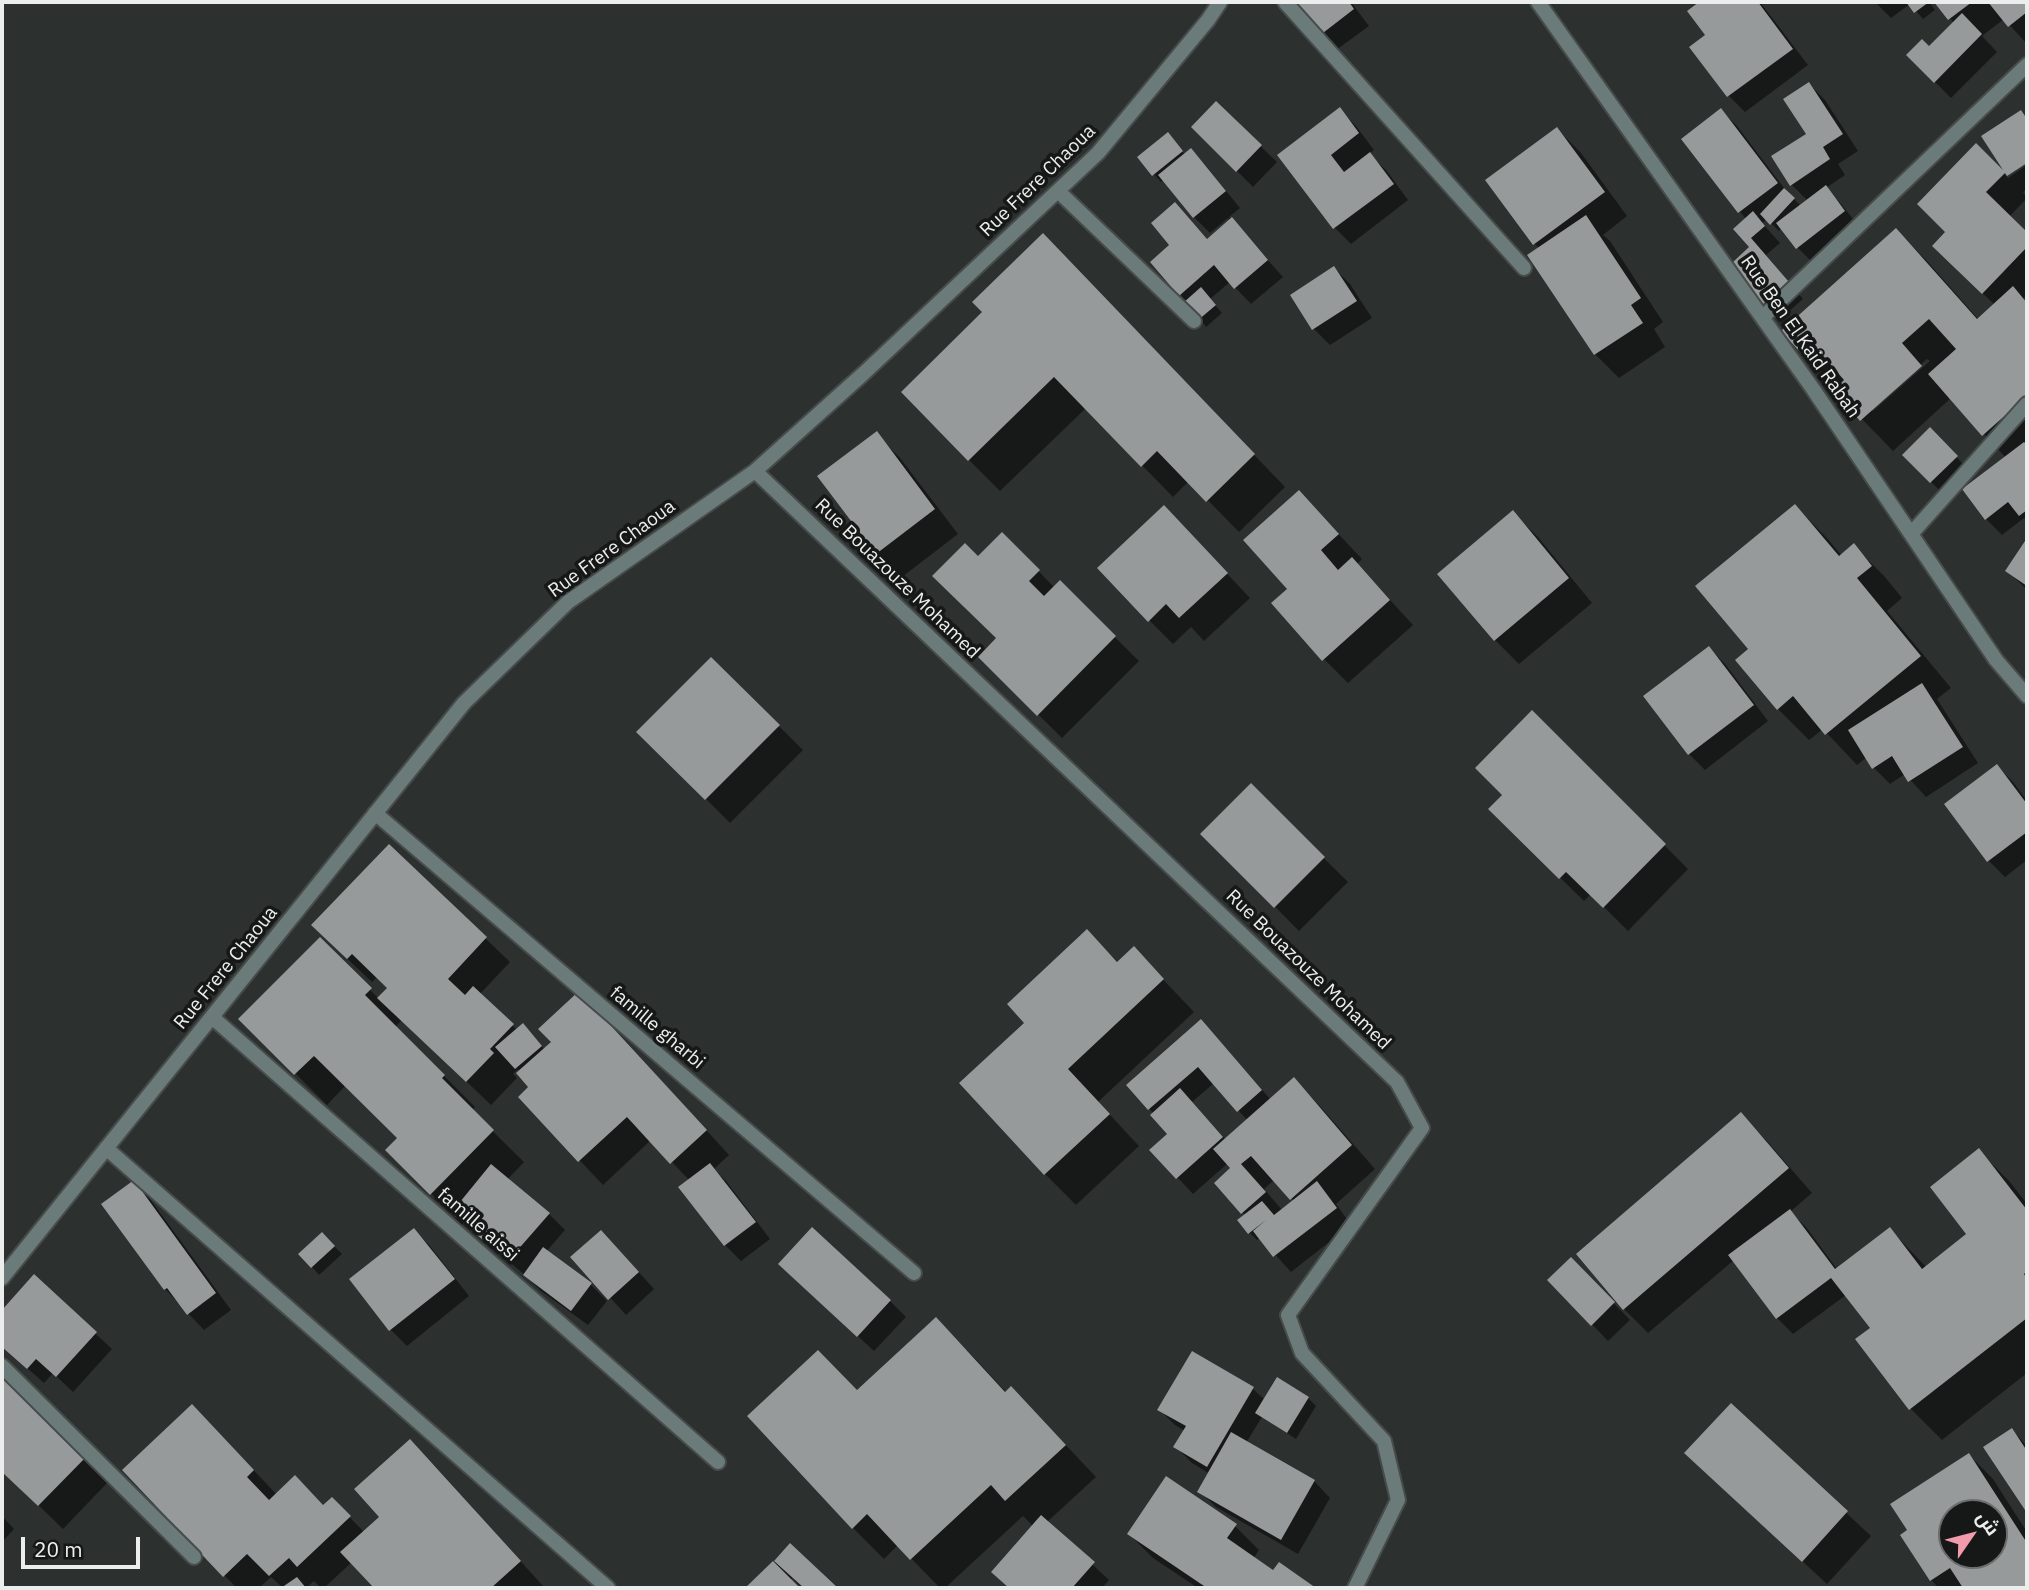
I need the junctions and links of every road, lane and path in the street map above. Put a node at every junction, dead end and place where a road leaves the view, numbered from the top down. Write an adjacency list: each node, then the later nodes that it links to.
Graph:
1 (1220, 2): 5 (street, Rue Frere Chaoua)
2 (1285, 2): 6 (street)
3 (1538, 2): 7 (street, Rue Ben El Kaid Rabah)
4 (2027, 65): 7 (street)
5 (1058, 191): 8 (street); 10 (street, Rue Frere Chaoua)
6 (1524, 268)
7 (1763, 317): 11 (street, Rue Ben El Kaid Rabah)
8 (1194, 321)
9 (2027, 404): 11 (street)
10 (755, 471): 13 (street, Rue Frere Chaoua); 22 (street, Rue Bouazouze Mohamed)
11 (1911, 534): 12 (street, Rue Ben El Kaid Rabah)
12 (2027, 696)
13 (375, 814): 14 (street, Rue Frere Chaoua); 16 (street, famille gharbi)
14 (212, 1017): 15 (street, Rue Frere Chaoua); 19 (street, famille aissi)
15 (106, 1148): 17 (street, Rue Frere Chaoua); 21 (street)
16 (914, 1273)
17 (2, 1278)
18 (2, 1366): 20 (street)
19 (718, 1462)
20 (194, 1557)
21 (608, 1588)
22 (1355, 1588)

